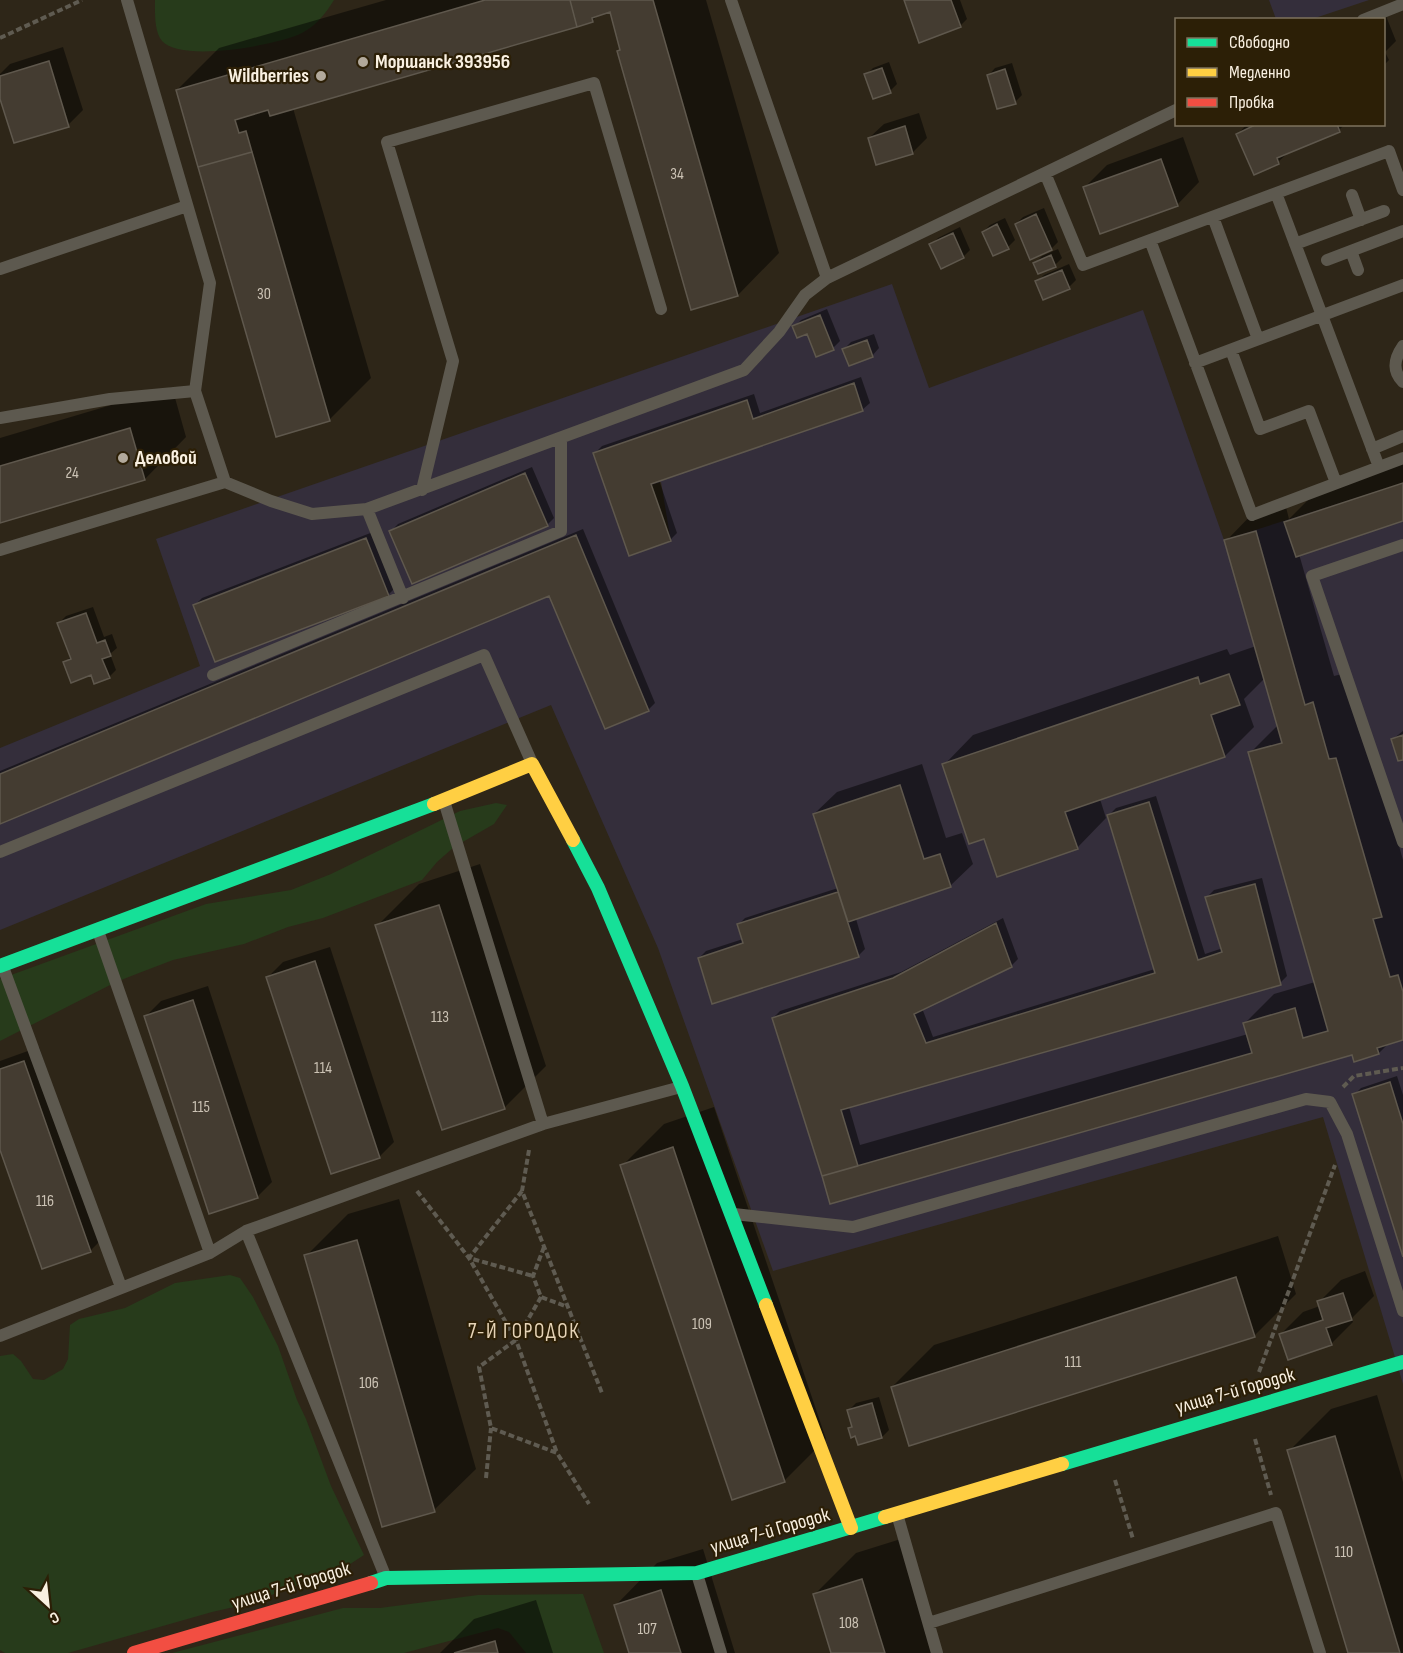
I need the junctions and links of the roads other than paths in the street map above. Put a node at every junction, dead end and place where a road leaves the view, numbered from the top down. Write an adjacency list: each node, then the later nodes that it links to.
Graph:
1 (127, 0): 10 (lane)
2 (731, 0): 21 (lane)
3 (1403, 4): 4 (lane)
4 (1368, 18)
5 (1175, 110): 6 (lane)
6 (1045, 173): 15 (lane); 21 (lane)
7 (1403, 190): 8 (lane)
8 (1276, 193): 12 (lane); 16 (lane)
9 (1352, 195): 13 (lane)
10 (187, 206): 19 (lane); 30 (lane)
11 (1384, 211): 13 (lane)
12 (1213, 217): 15 (lane); 25 (lane)
13 (1361, 220): 16 (lane)
14 (1403, 231): 17 (lane)
15 (1150, 240): 28 (lane)
16 (1295, 244): 24 (lane)
17 (1351, 251): 18 (lane); 20 (lane)
18 (1328, 260)
19 (0, 269)
20 (1358, 270)
21 (827, 278): 33 (lane)
22 (1403, 285): 24 (lane)
23 (661, 309): 39 (lane)
24 (1322, 316): 25 (lane); 34 (lane)
25 (1258, 339): 27 (lane)
26 (1403, 346): 29 (lane)
27 (1231, 350): 28 (lane); 38 (lane)
28 (1196, 363): 38 (lane)
29 (1403, 382)
30 (195, 391): 31 (lane); 37 (lane)
31 (0, 418)
32 (1403, 436): 34 (lane)
33 (561, 439): 39 (lane); 43 (lane)
34 (1372, 449): 36 (lane)
35 (1403, 458): 36 (lane)
36 (1378, 467): 38 (lane)
37 (225, 482): 40 (lane); 42 (lane)
38 (1336, 483)
39 (422, 490): 40 (lane)
40 (368, 509): 43 (lane)
41 (1403, 545): 47 (lane)
42 (0, 550)
43 (403, 598): 44 (lane)
44 (213, 675)
45 (532, 764): 46 (street); 48 (lane); 51 (street)
46 (444, 800): 49 (street); 52 (lane)
47 (1403, 842)
48 (0, 852)
49 (98, 929): 50 (street); 55 (lane)
50 (1, 966): 56 (lane)
51 (682, 1086): 52 (lane); 53 (street)
52 (538, 1126): 54 (lane)
53 (730, 1213): 57 (lane); 61 (street)
54 (246, 1231): 55 (lane); 63 (lane)
55 (210, 1253): 56 (lane)
56 (121, 1287): 58 (lane)
57 (1403, 1311)
58 (0, 1336)
59 (1403, 1362): 60 (street, улица 7-й Городок)
60 (896, 1513): 61 (street, улица 7-й Городок); 64 (lane)
61 (851, 1528): 62 (street, улица 7-й Городок)
62 (697, 1573): 63 (street, улица 7-й Городок); 66 (lane)
63 (386, 1578): 65 (street, улица 7-й Городок)
64 (929, 1623): 67 (lane); 68 (lane)
65 (134, 1653)
66 (721, 1653)
67 (937, 1653)
68 (1320, 1653)

